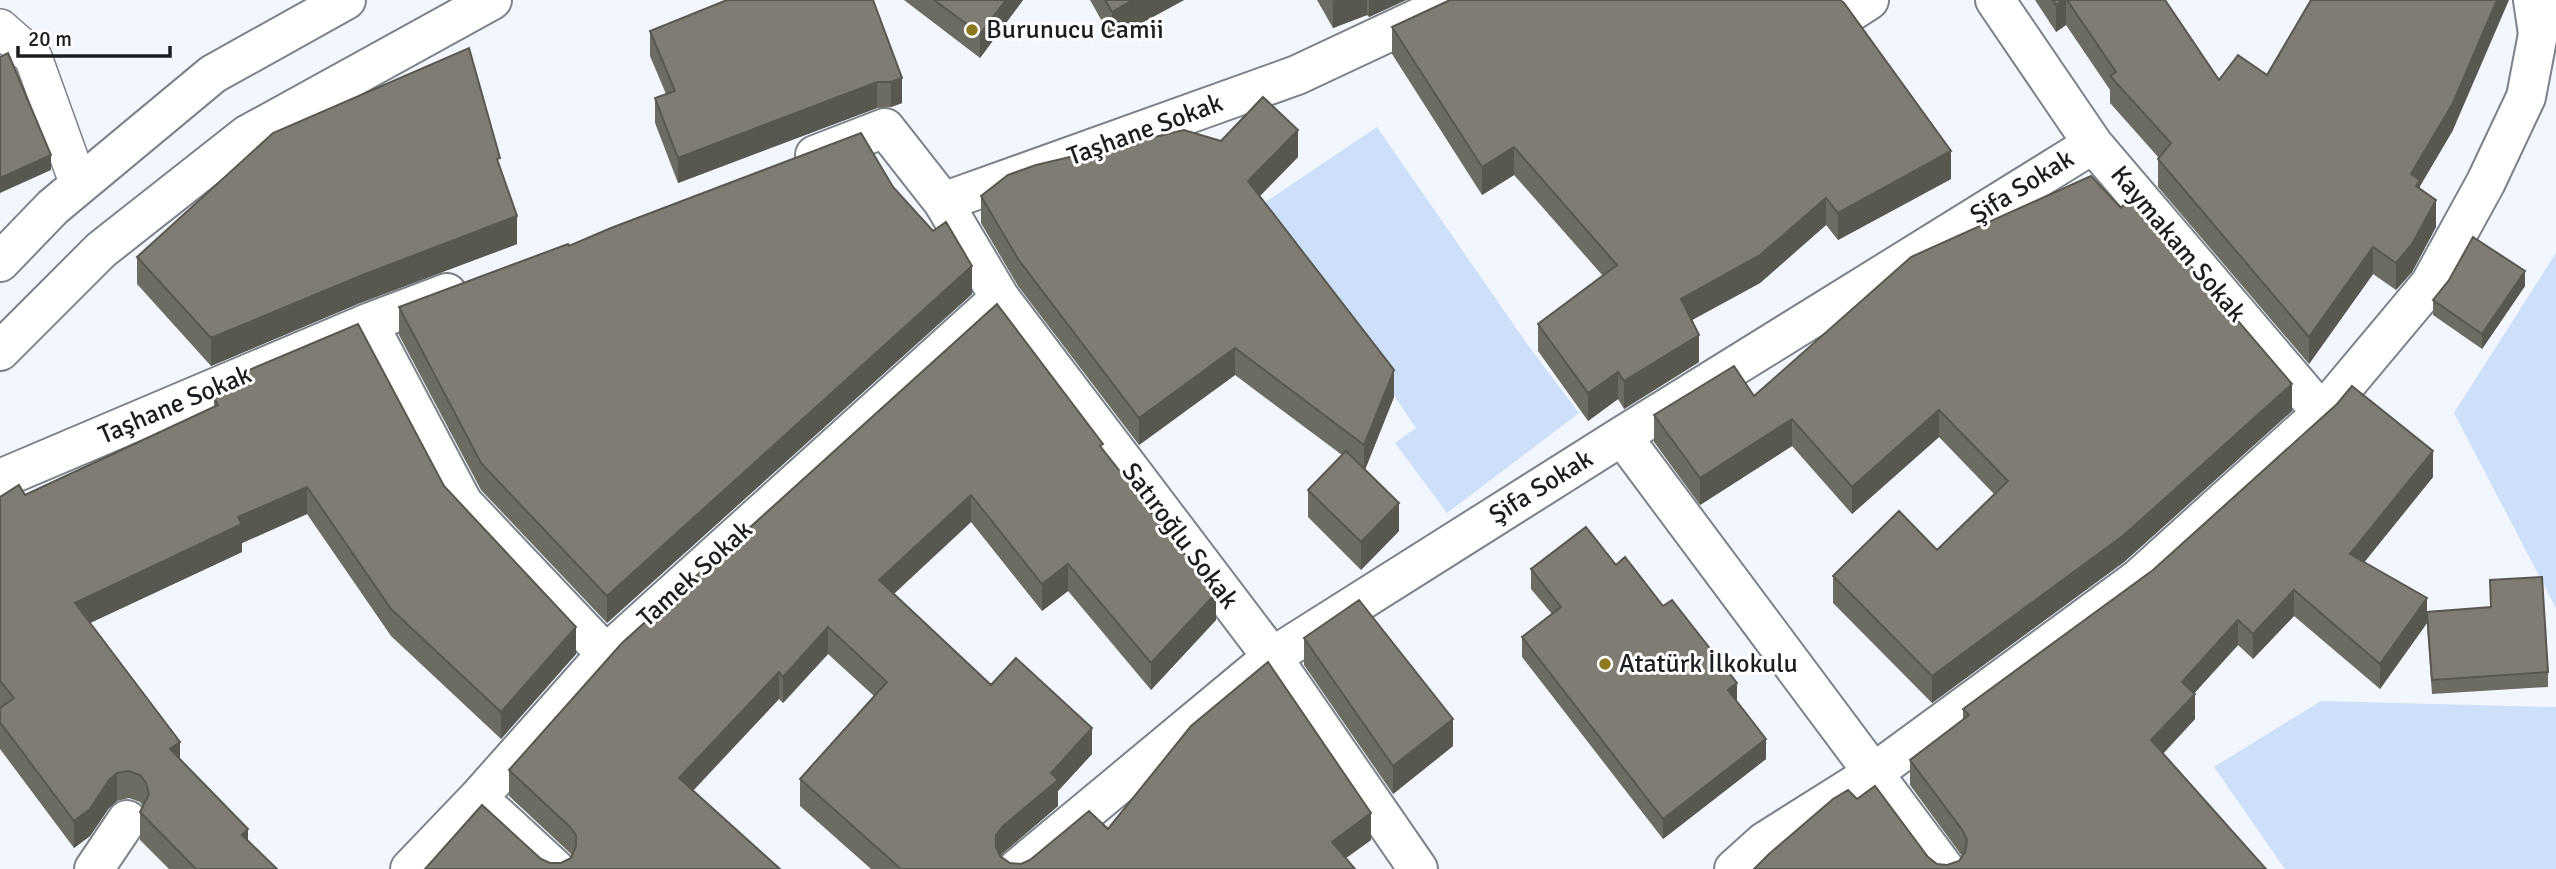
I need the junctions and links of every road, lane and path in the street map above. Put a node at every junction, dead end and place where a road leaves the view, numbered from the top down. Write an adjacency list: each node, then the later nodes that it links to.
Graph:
1 (346, 0): 11 (street)
2 (492, 0): 17 (street)
3 (1457, 0): 12 (street, Taşhane Sokak)
4 (1841, 0): 5 (street)
5 (1869, 0)
6 (1995, 0): 9 (street, Kaymakam Sokak)
7 (2542, 15): 18 (street)
8 (0, 29): 11 (street)
9 (2093, 144): 18 (street, Kaymakam Sokak); 19 (street, Şifa Sokak)
10 (782, 167): 12 (street)
11 (79, 185): 13 (street)
12 (943, 202): 15 (street, Satıroğlu Sokak)
13 (0, 262)
14 (484, 279): 16 (street, Taşhane Sokak)
15 (1000, 298): 21 (street, Tamek Sokak); 22 (street, Satıroğlu Sokak)
16 (368, 323): 20 (street, Taşhane Sokak); 21 (street)
17 (0, 351)
18 (2322, 414): 23 (street)
19 (1622, 436): 22 (street, Şifa Sokak); 23 (street)
20 (0, 480)
21 (606, 654): 24 (street, Tamek Sokak)
22 (1272, 657): 29 (street, Şifa Sokak); 30 (street, Satıroğlu Sokak)
23 (1872, 774): 31 (street); 32 (street)
24 (478, 798): 27 (street, Tamek Sokak); 28 (street)
25 (127, 820): 26 (street)
26 (94, 869)
27 (410, 869)
28 (555, 869)
29 (1017, 869)
30 (1419, 869)
31 (1734, 869)
32 (1945, 869)

